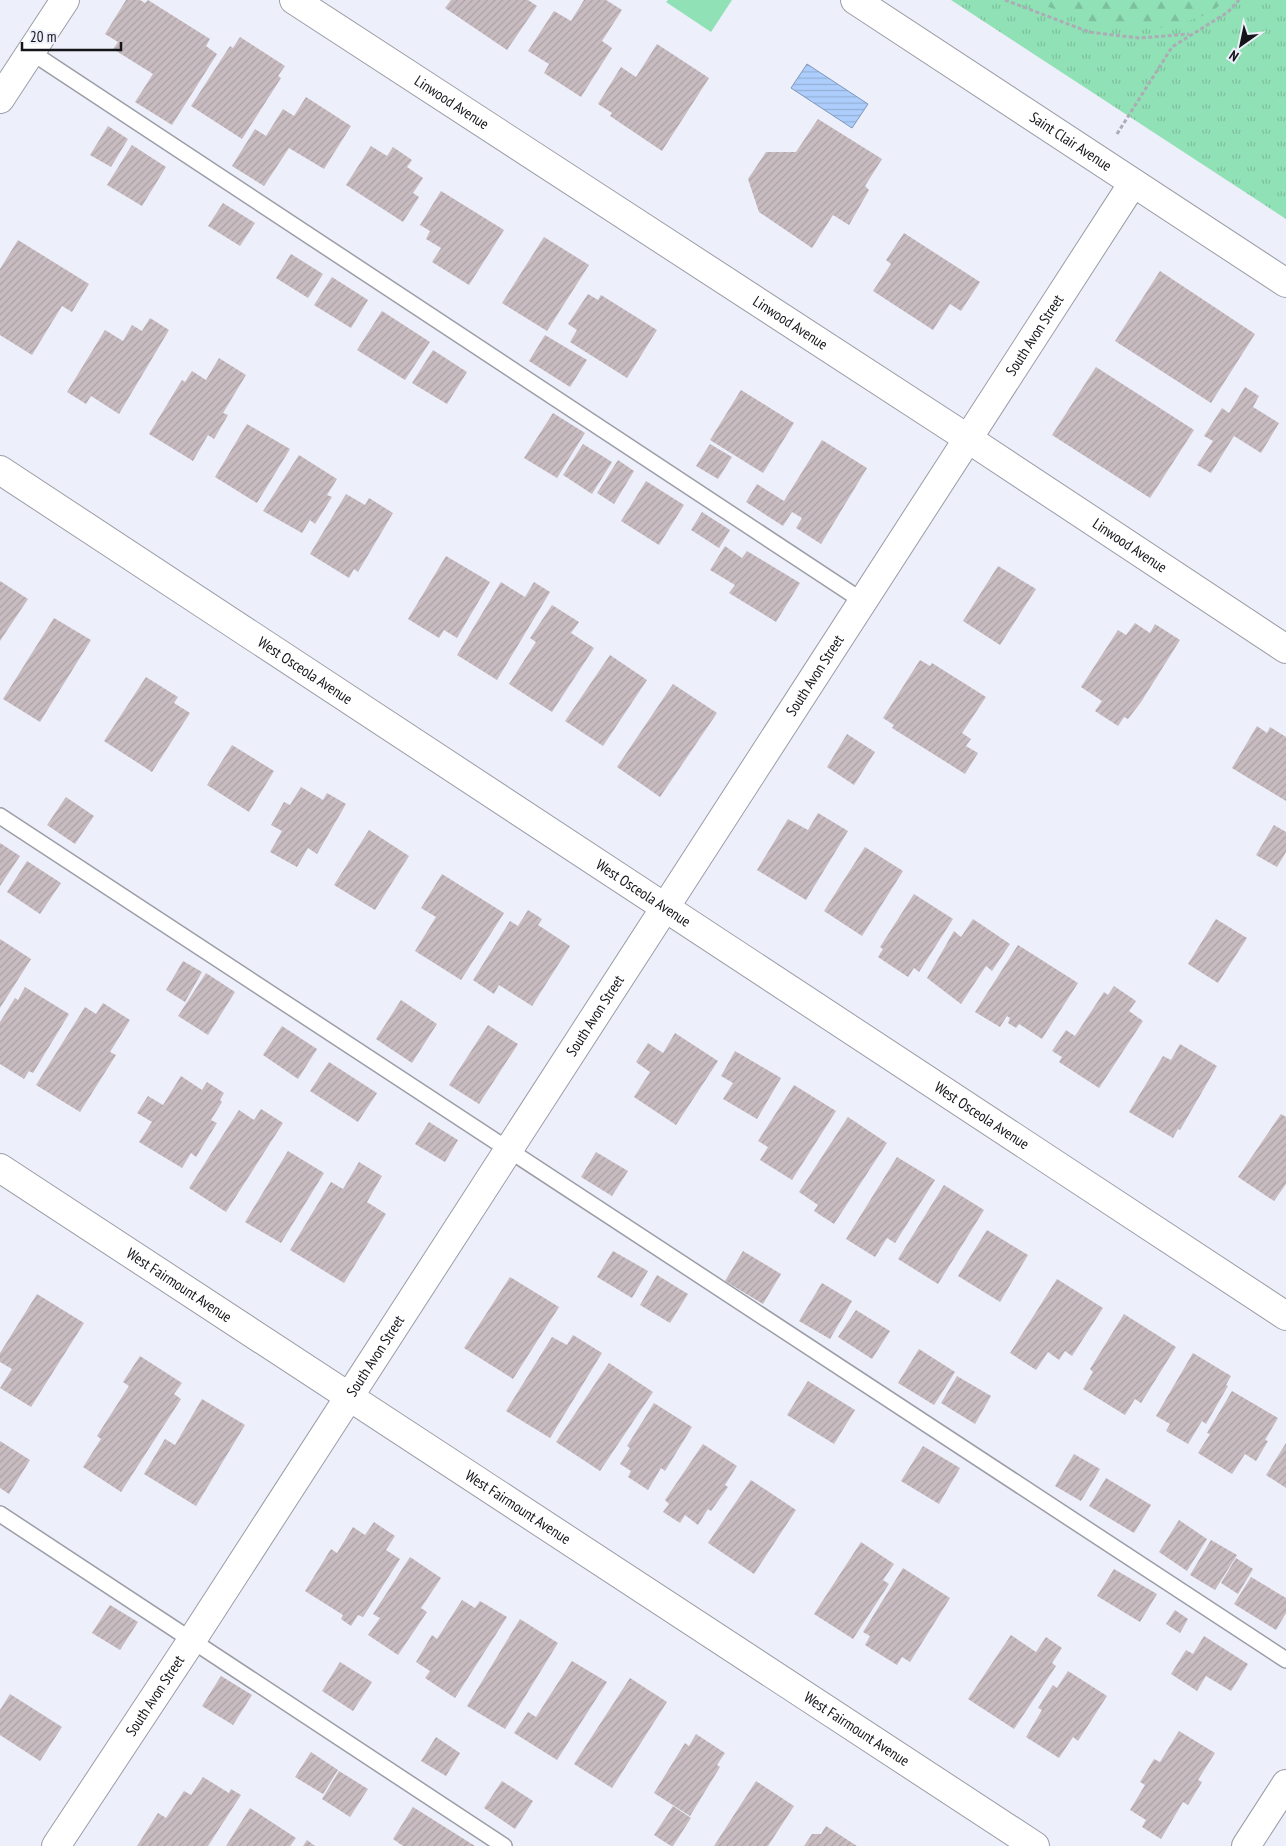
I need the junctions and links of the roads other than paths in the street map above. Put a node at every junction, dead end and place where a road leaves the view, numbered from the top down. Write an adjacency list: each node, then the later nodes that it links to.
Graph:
1 (65, 0): 4 (street)
2 (294, 0): 8 (street, Linwood Avenue)
3 (855, 0): 6 (street, Saint Clair Avenue)
4 (31, 52): 5 (street); 10 (lane)
5 (0, 98)
6 (1132, 183): 7 (street, Saint Clair Avenue); 8 (street, South Avon Street)
7 (1286, 283)
8 (967, 438): 10 (street, South Avon Street); 11 (street, Linwood Avenue)
9 (0, 470): 13 (street, West Osceola Avenue)
10 (864, 602): 13 (street, South Avon Street)
11 (1286, 649)
12 (0, 816): 14 (lane)
13 (664, 908): 14 (street, South Avon Street); 16 (street, West Osceola Avenue)
14 (510, 1149): 17 (street, South Avon Street); 20 (lane)
15 (0, 1168): 17 (street, West Fairmount Avenue)
16 (1286, 1316)
17 (349, 1397): 19 (street, South Avon Street); 24 (street, West Fairmount Avenue)
18 (0, 1514): 19 (lane)
19 (192, 1640): 22 (street, South Avon Street); 23 (lane)
20 (1286, 1660)
21 (1286, 1784): 25 (street)
22 (56, 1846)
23 (504, 1846)
24 (1036, 1846)
25 (1246, 1846)

